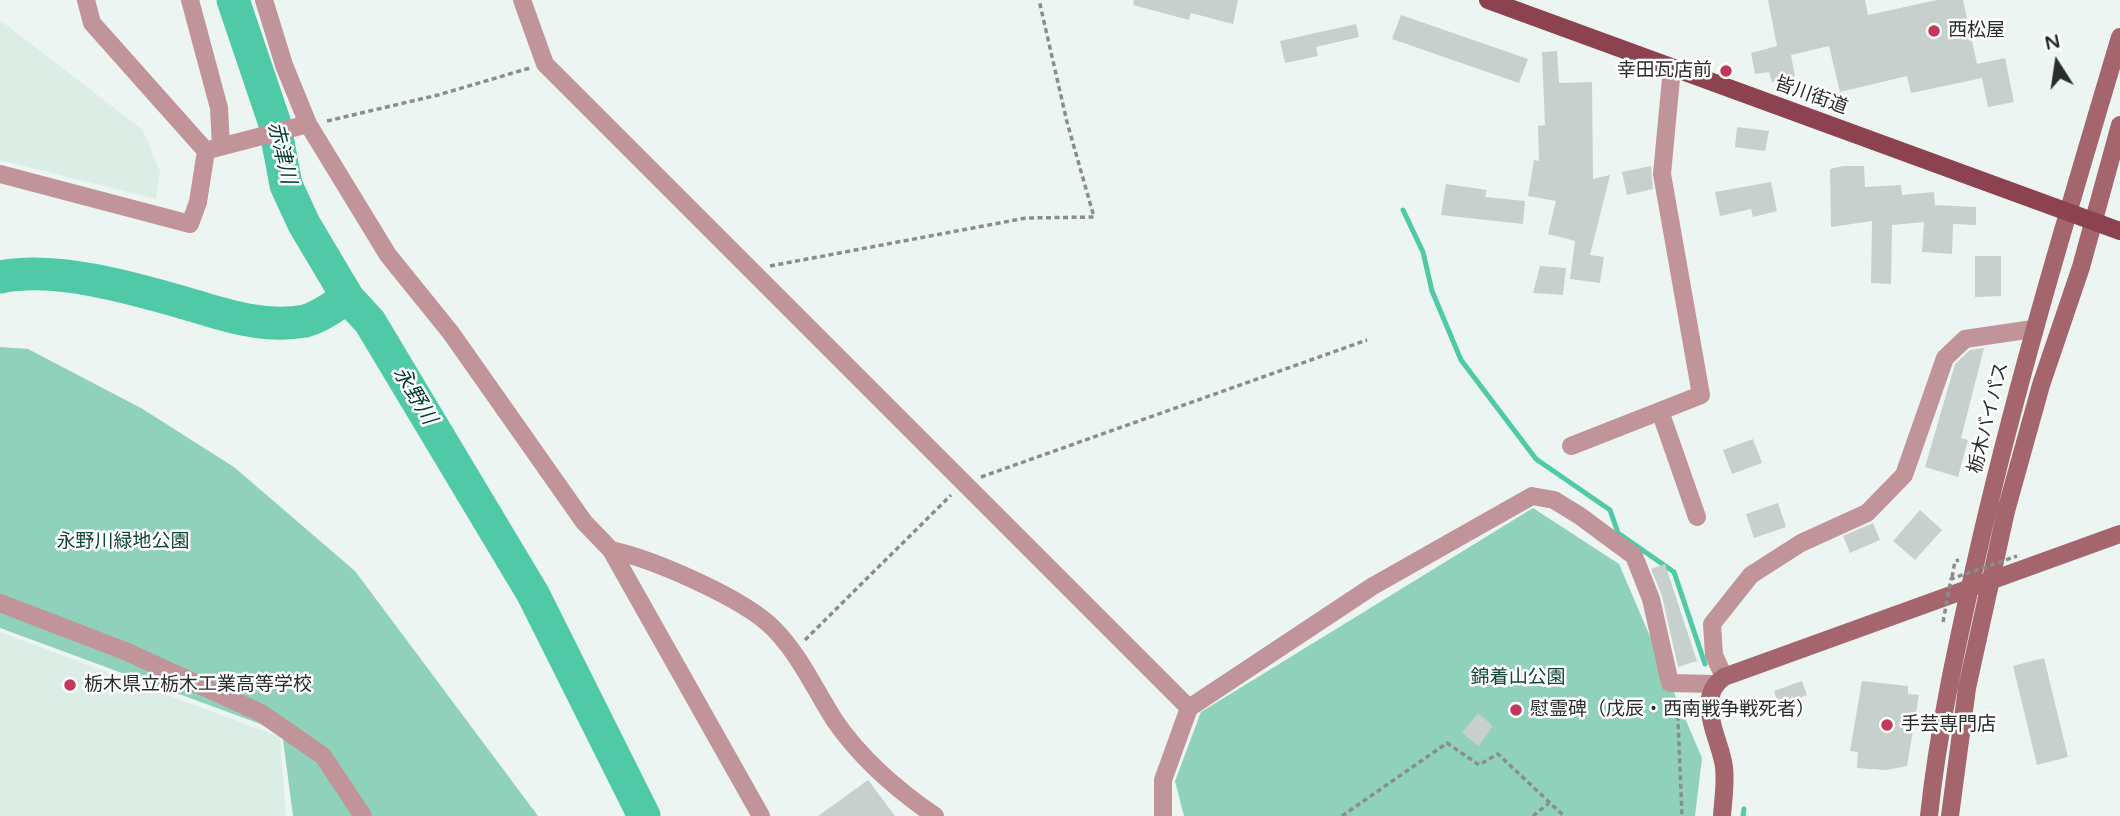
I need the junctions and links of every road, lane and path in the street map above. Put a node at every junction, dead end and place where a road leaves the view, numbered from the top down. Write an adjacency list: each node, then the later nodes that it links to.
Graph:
1 (86, 0): 12 (street)
2 (190, 0): 12 (street)
3 (264, 0): 10 (street)
4 (522, 0): 8 (street)
5 (1039, 0): 18 (path)
6 (1488, 0): 9 (main road, 皆川街道)
7 (2120, 37): 15 (main road, 栃木バイパス)
8 (545, 64): 10 (path); 18 (street)
9 (1672, 68): 15 (main road, 皆川街道); 21 (street)
10 (304, 125): 12 (street); 27 (street)
11 (2120, 125): 13 (main road, 栃木バイパス)
12 (213, 149): 14 (street)
13 (2116, 156): 16 (main road, 栃木バイパス)
14 (0, 174)
15 (2068, 212): 16 (main road, 皆川街道); 19 (main road, 栃木バイパス)
16 (2094, 222): 17 (main road, 皆川街道); 32 (main road, 栃木バイパス)
17 (2120, 231)
18 (751, 269): 23 (street)
19 (2034, 329): 34 (main road, 栃木バイパス); 40 (street)
20 (1367, 340): 23 (path)
21 (1660, 411): 22 (street); 24 (street)
22 (1571, 446)
23 (962, 484): 39 (path); 42 (street)
24 (1697, 517)
25 (2120, 534): 32 (main road)
26 (2014, 547): 30 (path)
27 (611, 550): 39 (street); 45 (street)
28 (1961, 551): 31 (path)
29 (2028, 552): 30 (path)
30 (2017, 556): 31 (path, bridge)
31 (1951, 579): 33 (path); 37 (path, bridge)
32 (1991, 580): 34 (main road); 54 (main road, 栃木バイパス)
33 (1940, 583)
34 (1970, 588): 40 (main road); 53 (main road, 栃木バイパス)
35 (0, 603): 44 (street)
36 (1936, 620): 37 (path)
37 (1943, 622): 38 (path)
38 (1942, 632)
39 (793, 651): 46 (street)
40 (1719, 680): 41 (street); 52 (main road)
41 (1683, 684): 42 (street); 51 (path)
42 (1189, 708): 47 (street)
43 (1549, 803): 48 (path); 49 (path); 50 (path)
44 (363, 816)
45 (761, 816)
46 (935, 816)
47 (1163, 816)
48 (1342, 816)
49 (1534, 816)
50 (1564, 816)
51 (1682, 816)
52 (1722, 816)
53 (1928, 816)
54 (1950, 816)

